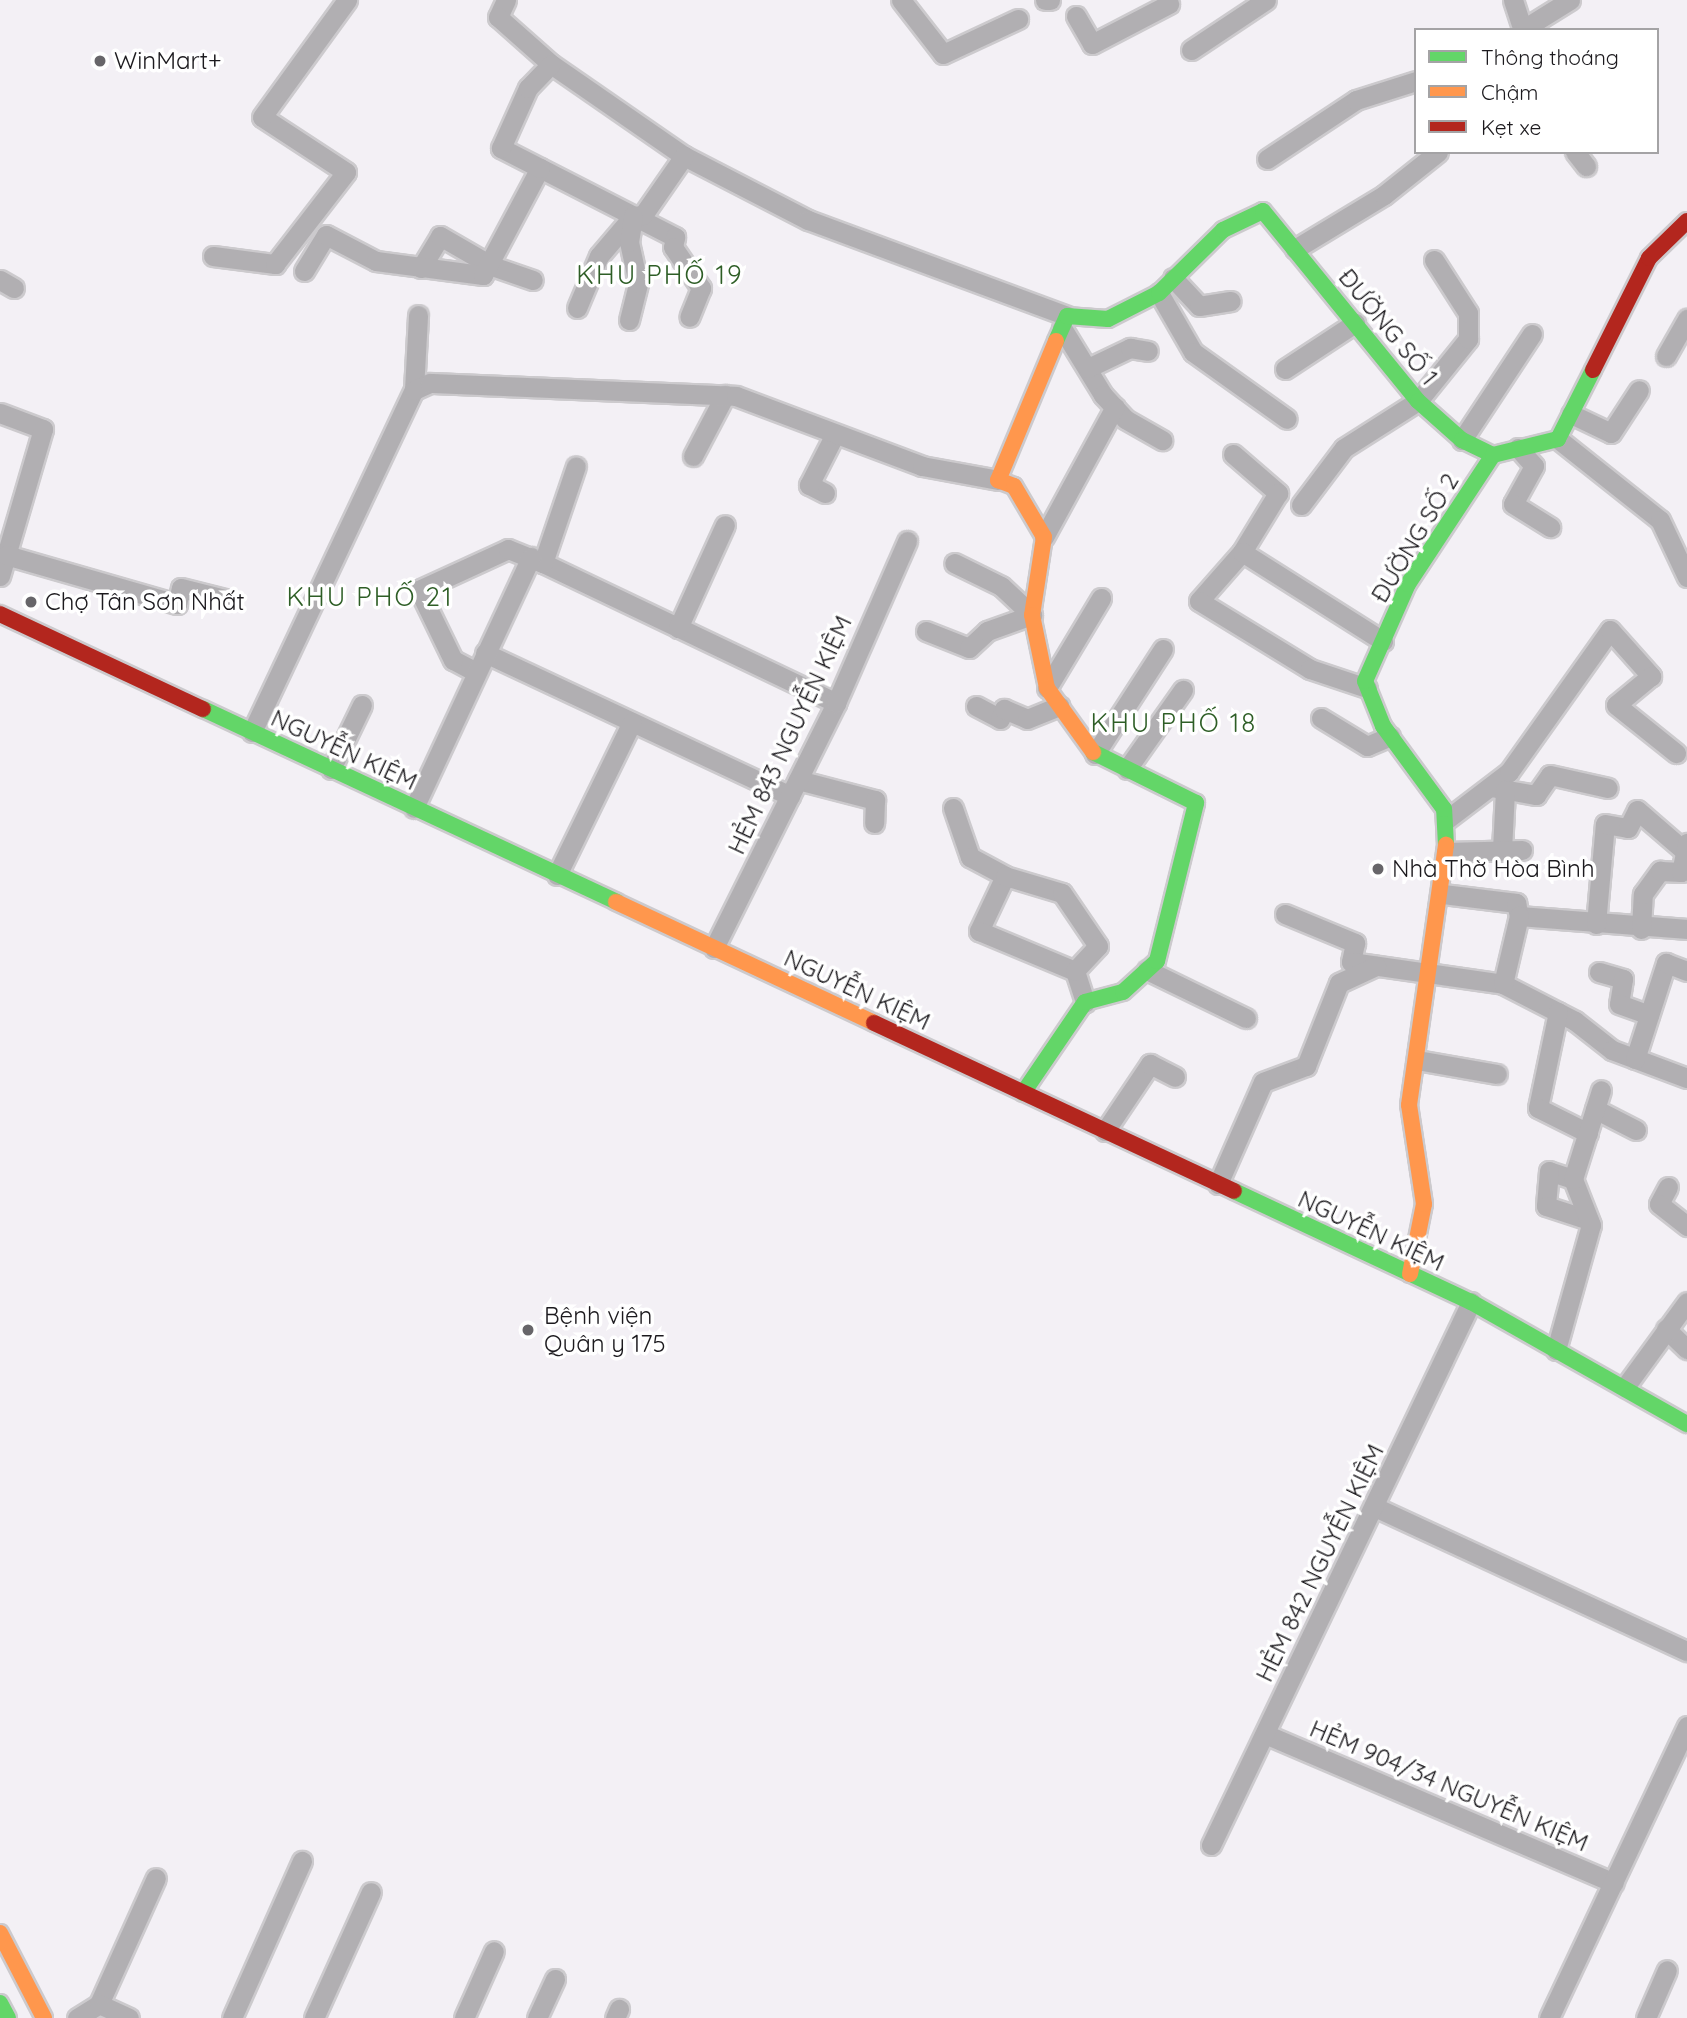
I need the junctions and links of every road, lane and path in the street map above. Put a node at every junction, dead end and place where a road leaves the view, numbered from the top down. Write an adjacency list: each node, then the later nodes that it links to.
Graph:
1 (347, 0): 22 (street)
2 (506, 0): 13 (street)
3 (1266, 0): 12 (street)
4 (1513, 0): 10 (street)
5 (1570, 0): 11 (street)
6 (909, 2): 9 (street)
7 (1169, 4): 8 (street)
8 (1076, 16)
9 (1018, 19)
10 (1524, 28)
11 (1526, 28)
12 (1191, 50)
13 (551, 64): 16 (street); 18 (street)
14 (1414, 82): 17 (street)
15 (1435, 154): 21 (street)
16 (684, 156): 19 (street); 36 (street)
17 (1267, 159)
18 (540, 168): 19 (street); 24 (street)
19 (633, 215): 31 (street); 33 (street); 35 (street)
20 (1687, 220): 49 (street)
21 (1295, 249): 27 (street, ĐƯỜNG SỐ 1); 37 (street, ĐƯỜNG SỐ 1)
22 (214, 256)
23 (1434, 260): 46 (street)
24 (492, 266): 25 (street); 25 (street); 28 (street)
25 (421, 268): 26 (street)
26 (304, 271)
27 (1173, 278): 29 (street); 30 (street)
28 (533, 280)
29 (1159, 293): 36 (street); 50 (street)
30 (1231, 301)
31 (577, 308)
32 (418, 315): 43 (street)
33 (688, 317)
34 (1687, 319): 40 (street)
35 (629, 320)
36 (1065, 322): 41 (street); 60 (street)
37 (1355, 323): 42 (street); 46 (street, ĐƯỜNG SỐ 1)
38 (1532, 334): 54 (street)
39 (1148, 352): 41 (street)
40 (1666, 356)
41 (1088, 368): 47 (street)
42 (1284, 369)
43 (414, 390): 45 (street); 92 (street)
44 (1639, 390): 49 (street)
45 (725, 396): 51 (street); 58 (street)
46 (1419, 401): 54 (street, ĐƯỜNG SỐ 1); 62 (street)
47 (1115, 407): 53 (street); 65 (street)
48 (0, 413): 68 (street)
49 (1571, 414): 52 (street)
50 (1287, 419)
51 (835, 434): 60 (street); 61 (street)
52 (1558, 439): 55 (street); 72 (street)
53 (1162, 440)
54 (1462, 440): 57 (street, ĐƯỜNG SỐ 1)
55 (1518, 449): 57 (street); 64 (street)
56 (1233, 454): 67 (street)
57 (1493, 455): 79 (street, ĐƯỜNG SỐ 2)
58 (693, 456)
59 (576, 466): 69 (street)
60 (998, 480): 65 (street)
61 (825, 493)
62 (1301, 505)
63 (725, 525): 77 (street)
64 (1550, 527)
65 (1044, 537): 76 (street)
66 (907, 541): 86 (street, HẺM 843 NGUYỄN KIỆM)
67 (1242, 552): 79 (street); 84 (street)
68 (6, 555): 71 (street); 74 (street)
69 (537, 560): 77 (street); 81 (street); 82 (street)
70 (954, 563): 76 (street)
71 (0, 576)
72 (1687, 577)
73 (1101, 598): 83 (street)
74 (225, 599)
75 (0, 614): 92 (street, NGUYỄN KIỆM)
76 (1032, 615): 78 (street); 83 (street)
77 (678, 628): 86 (street)
78 (926, 631)
79 (1383, 641): 84 (street, ĐƯỜNG SỐ 2)
80 (1164, 649): 95 (street)
81 (485, 653): 82 (street); 91 (street)
82 (477, 672): 102 (street)
83 (1047, 688): 89 (street)
84 (1367, 688): 93 (street)
85 (1183, 690): 97 (street)
86 (836, 704): 98 (street, HẺM 843 NGUYỄN KIỆM)
87 (362, 705): 96 (street)
88 (976, 706): 89 (street)
89 (1060, 706): 95 (street)
90 (1321, 718): 93 (street)
91 (632, 722): 98 (street); 109 (street)
92 (252, 732): 96 (street, NGUYỄN KIỆM)
93 (1390, 736): 103 (street)
94 (1676, 753): 99 (street)
95 (1095, 754): 97 (street)
96 (331, 769): 102 (street, NGUYỄN KIỆM)
97 (1126, 769): 119 (street)
98 (794, 788): 104 (street); 117 (street, HẺM 843 NGUYỄN KIỆM)
99 (1498, 788): 100 (street); 103 (street); 106 (street)
100 (1608, 788)
101 (953, 807): 110 (street)
102 (414, 808): 109 (street, NGUYỄN KIỆM)
103 (1446, 820): 108 (street)
104 (874, 823)
105 (1684, 846): 114 (street); 115 (street)
106 (1502, 850): 107 (street); 108 (street)
107 (1522, 850)
108 (1446, 852): 111 (street)
109 (557, 875): 117 (street, NGUYỄN KIỆM)
110 (1005, 876): 120 (street); 120 (street)
111 (1443, 894): 113 (street); 122 (street)
112 (1285, 914): 118 (street)
113 (1519, 916): 114 (street); 124 (street)
114 (1596, 924): 115 (street)
115 (1641, 929): 116 (street)
116 (1687, 929)
117 (715, 948): 135 (street, NGUYỄN KIỆM)
118 (1376, 966): 122 (street); 141 (street)
119 (1147, 970): 125 (street); 128 (street)
120 (1075, 971): 125 (street)
121 (1687, 971): 127 (street)
122 (1431, 972): 124 (street); 130 (street)
123 (1599, 972): 127 (street)
124 (1503, 984): 126 (street)
125 (1086, 1002): 135 (street)
126 (1558, 1012): 129 (street); 139 (street)
127 (1649, 1016): 129 (street)
128 (1246, 1018)
129 (1635, 1059): 133 (street)
130 (1417, 1060): 131 (street); 145 (street)
131 (1497, 1074)
132 (1175, 1077): 138 (street)
133 (1687, 1078)
134 (1601, 1090): 136 (street)
135 (1023, 1093): 138 (street, NGUYỄN KIỆM)
136 (1595, 1110): 137 (street); 139 (street)
137 (1636, 1130)
138 (1105, 1131): 141 (street, NGUYỄN KIỆM)
139 (1588, 1133): 140 (street)
140 (1573, 1179): 143 (street); 143 (street)
141 (1219, 1184): 145 (street, NGUYỄN KIỆM)
142 (1668, 1187): 144 (street)
143 (1589, 1220): 150 (street)
144 (1687, 1226)
145 (1410, 1274): 146 (street, NGUYỄN KIỆM)
146 (1471, 1302): 150 (street, NGUYỄN KIỆM); 153 (street, HẺM 842 NGUYỄN KIỆM)
147 (1687, 1302): 148 (street)
148 (1666, 1329): 149 (street); 151 (street)
149 (1687, 1349)
150 (1556, 1350): 151 (street, NGUYỄN KIỆM)
151 (1625, 1387): 152 (street, NGUYỄN KIỆM)
152 (1687, 1424)
153 (1375, 1507): 154 (street); 156 (street, HẺM 842 NGUYỄN KIỆM)
154 (1687, 1651)
155 (1687, 1726): 160 (street)
156 (1265, 1734): 157 (street, HẺM 842 NGUYỄN KIỆM); 160 (street, HẺM 904/34 NGUYỄN KIỆM)
157 (1211, 1844)
158 (302, 1861): 172 (street)
159 (156, 1878): 167 (street)
160 (1614, 1883): 176 (street)
161 (371, 1892): 173 (street)
162 (0, 1933): 169 (street)
163 (494, 1951): 174 (street)
164 (1667, 1970): 177 (street)
165 (555, 1979): 175 (street)
166 (0, 2003): 168 (street)
167 (99, 2004): 170 (street); 171 (street)
168 (8, 2018)
169 (44, 2018)
170 (77, 2018)
171 (129, 2018)
172 (232, 2018)
173 (314, 2018)
174 (464, 2018)
175 (537, 2018)
176 (1549, 2018)
177 (1646, 2018)

